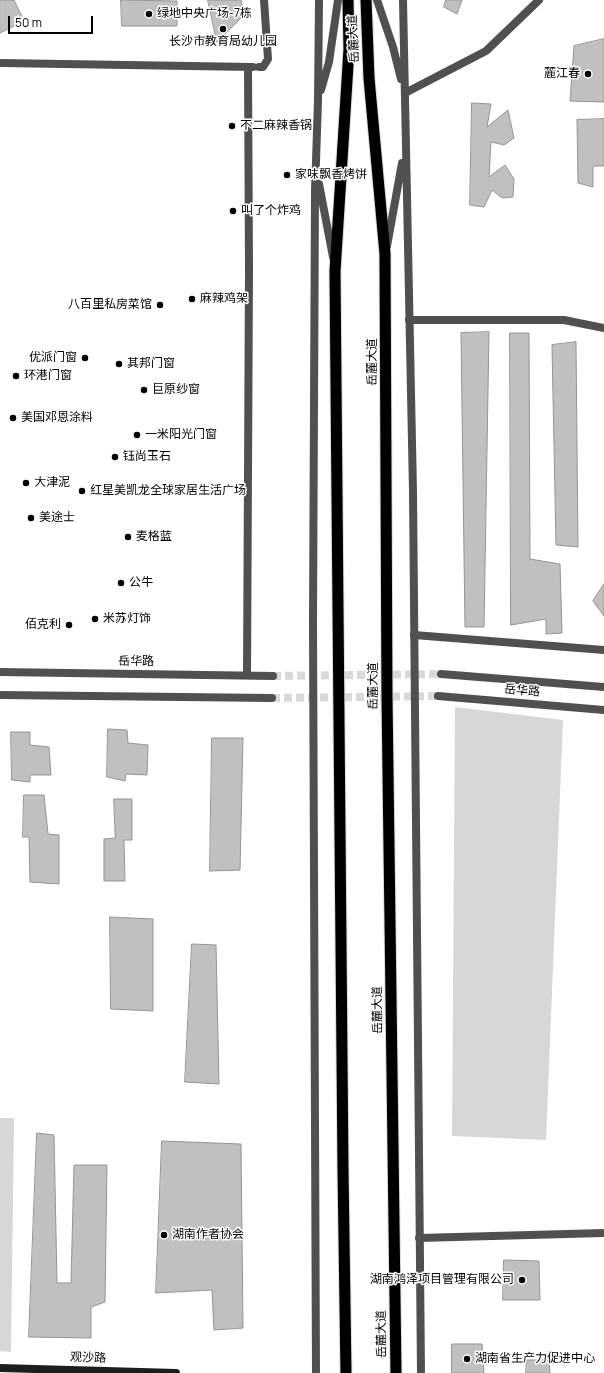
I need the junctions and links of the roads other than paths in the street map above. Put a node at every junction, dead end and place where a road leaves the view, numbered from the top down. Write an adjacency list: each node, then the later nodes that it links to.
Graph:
1 (264, 0): 10 (street)
2 (319, 0): 12 (street)
3 (338, 0): 12 (street)
4 (348, 0): 16 (highway, 岳麓大道)
5 (366, 0): 15 (highway, 岳麓大道)
6 (377, 0): 11 (street)
7 (403, 0): 11 (street)
8 (539, 0): 11 (street)
9 (0, 63): 10 (street)
10 (248, 67): 23 (street)
11 (405, 94): 13 (street)
12 (318, 101): 14 (street)
13 (406, 143): 15 (street); 17 (street)
14 (316, 167): 16 (street); 34 (street)
15 (385, 254): 36 (highway, 岳麓大道)
16 (335, 271): 35 (highway, 岳麓大道)
17 (409, 320): 18 (street); 19 (street)
18 (604, 328)
19 (414, 635): 20 (street); 31 (street)
20 (604, 650)
21 (0, 672): 23 (street, 岳华路)
22 (441, 674): 25 (street, 岳华路)
23 (247, 675): 24 (street, 岳华路)
24 (273, 676)
25 (604, 687)
26 (0, 695): 28 (street)
27 (438, 696): 29 (street, 岳华路)
28 (272, 698)
29 (604, 710)
30 (604, 1233): 31 (street)
31 (419, 1238): 37 (street)
32 (0, 1368): 33 (main road, 观沙路)
33 (176, 1373)
34 (316, 1373)
35 (346, 1373)
36 (396, 1373)
37 (421, 1373)

